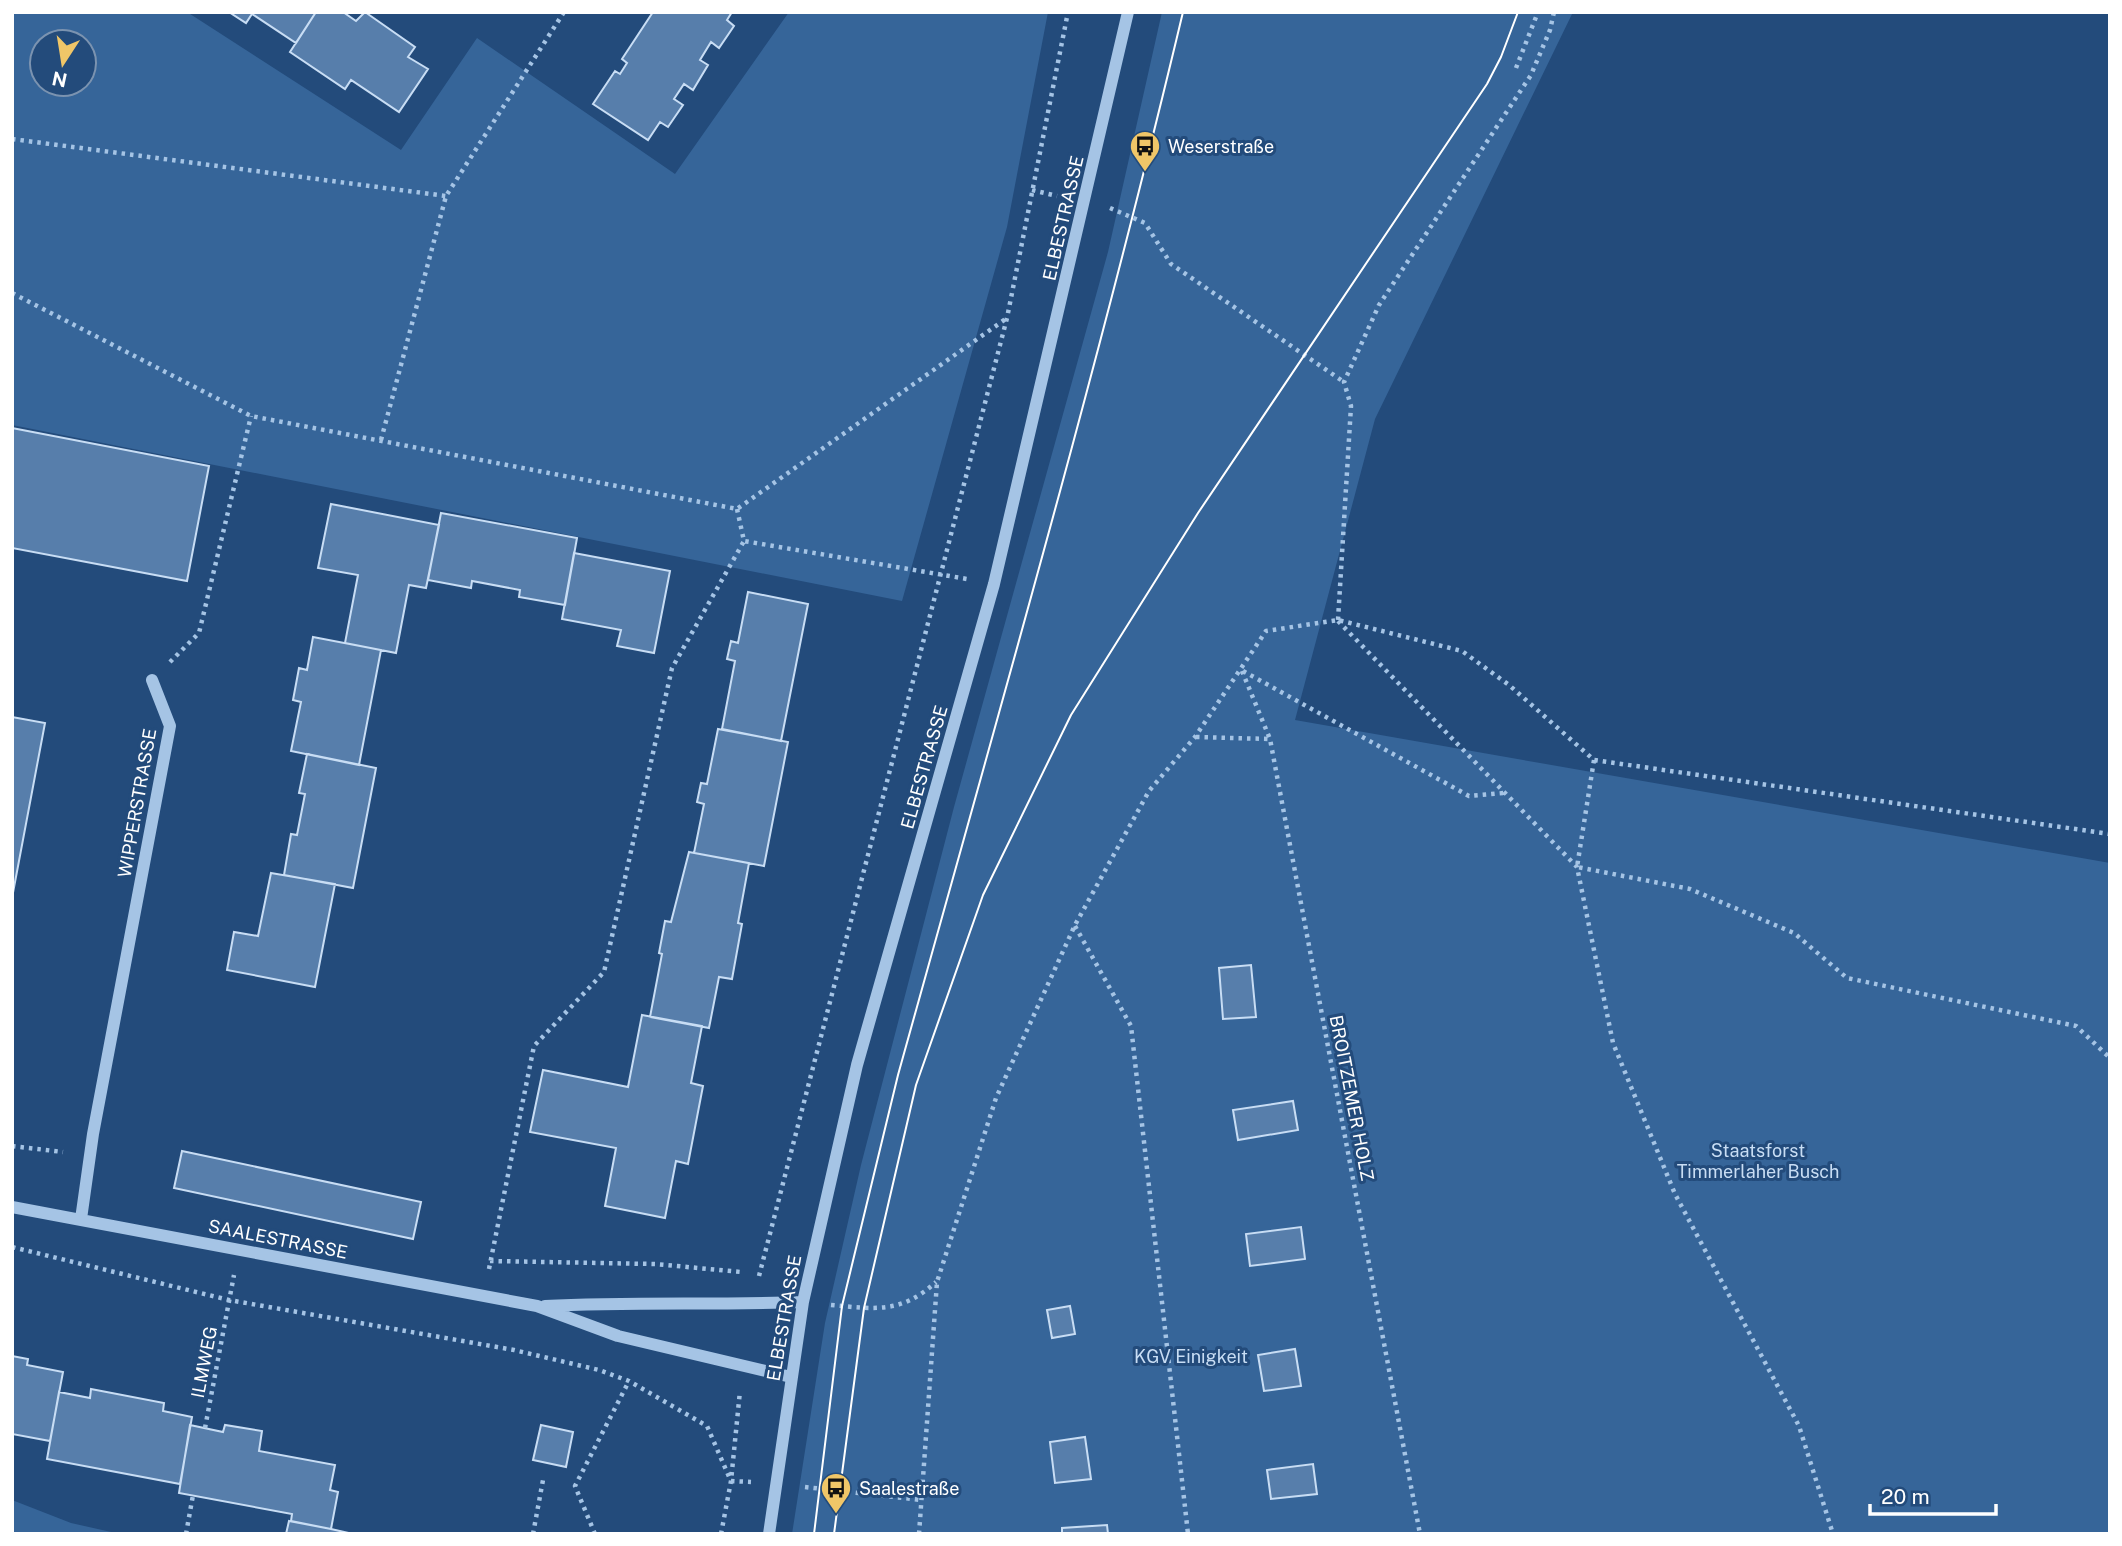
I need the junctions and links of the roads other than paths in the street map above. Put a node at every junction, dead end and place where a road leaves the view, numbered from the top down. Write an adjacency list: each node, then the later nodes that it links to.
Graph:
1 (1128, 12): 5 (street, ELBESTRASSE)
2 (152, 680): 4 (street, WIPPERSTRASSE)
3 (12, 1207): 4 (street, SAALESTRASSE)
4 (81, 1219): 6 (street, SAALESTRASSE)
5 (803, 1302): 6 (street, SAALESTRASSE); 7 (street, ELBESTRASSE)
6 (537, 1306): 7 (street, SAALESTRASSE)
7 (790, 1377): 8 (street, ELBESTRASSE)
8 (769, 1534)

